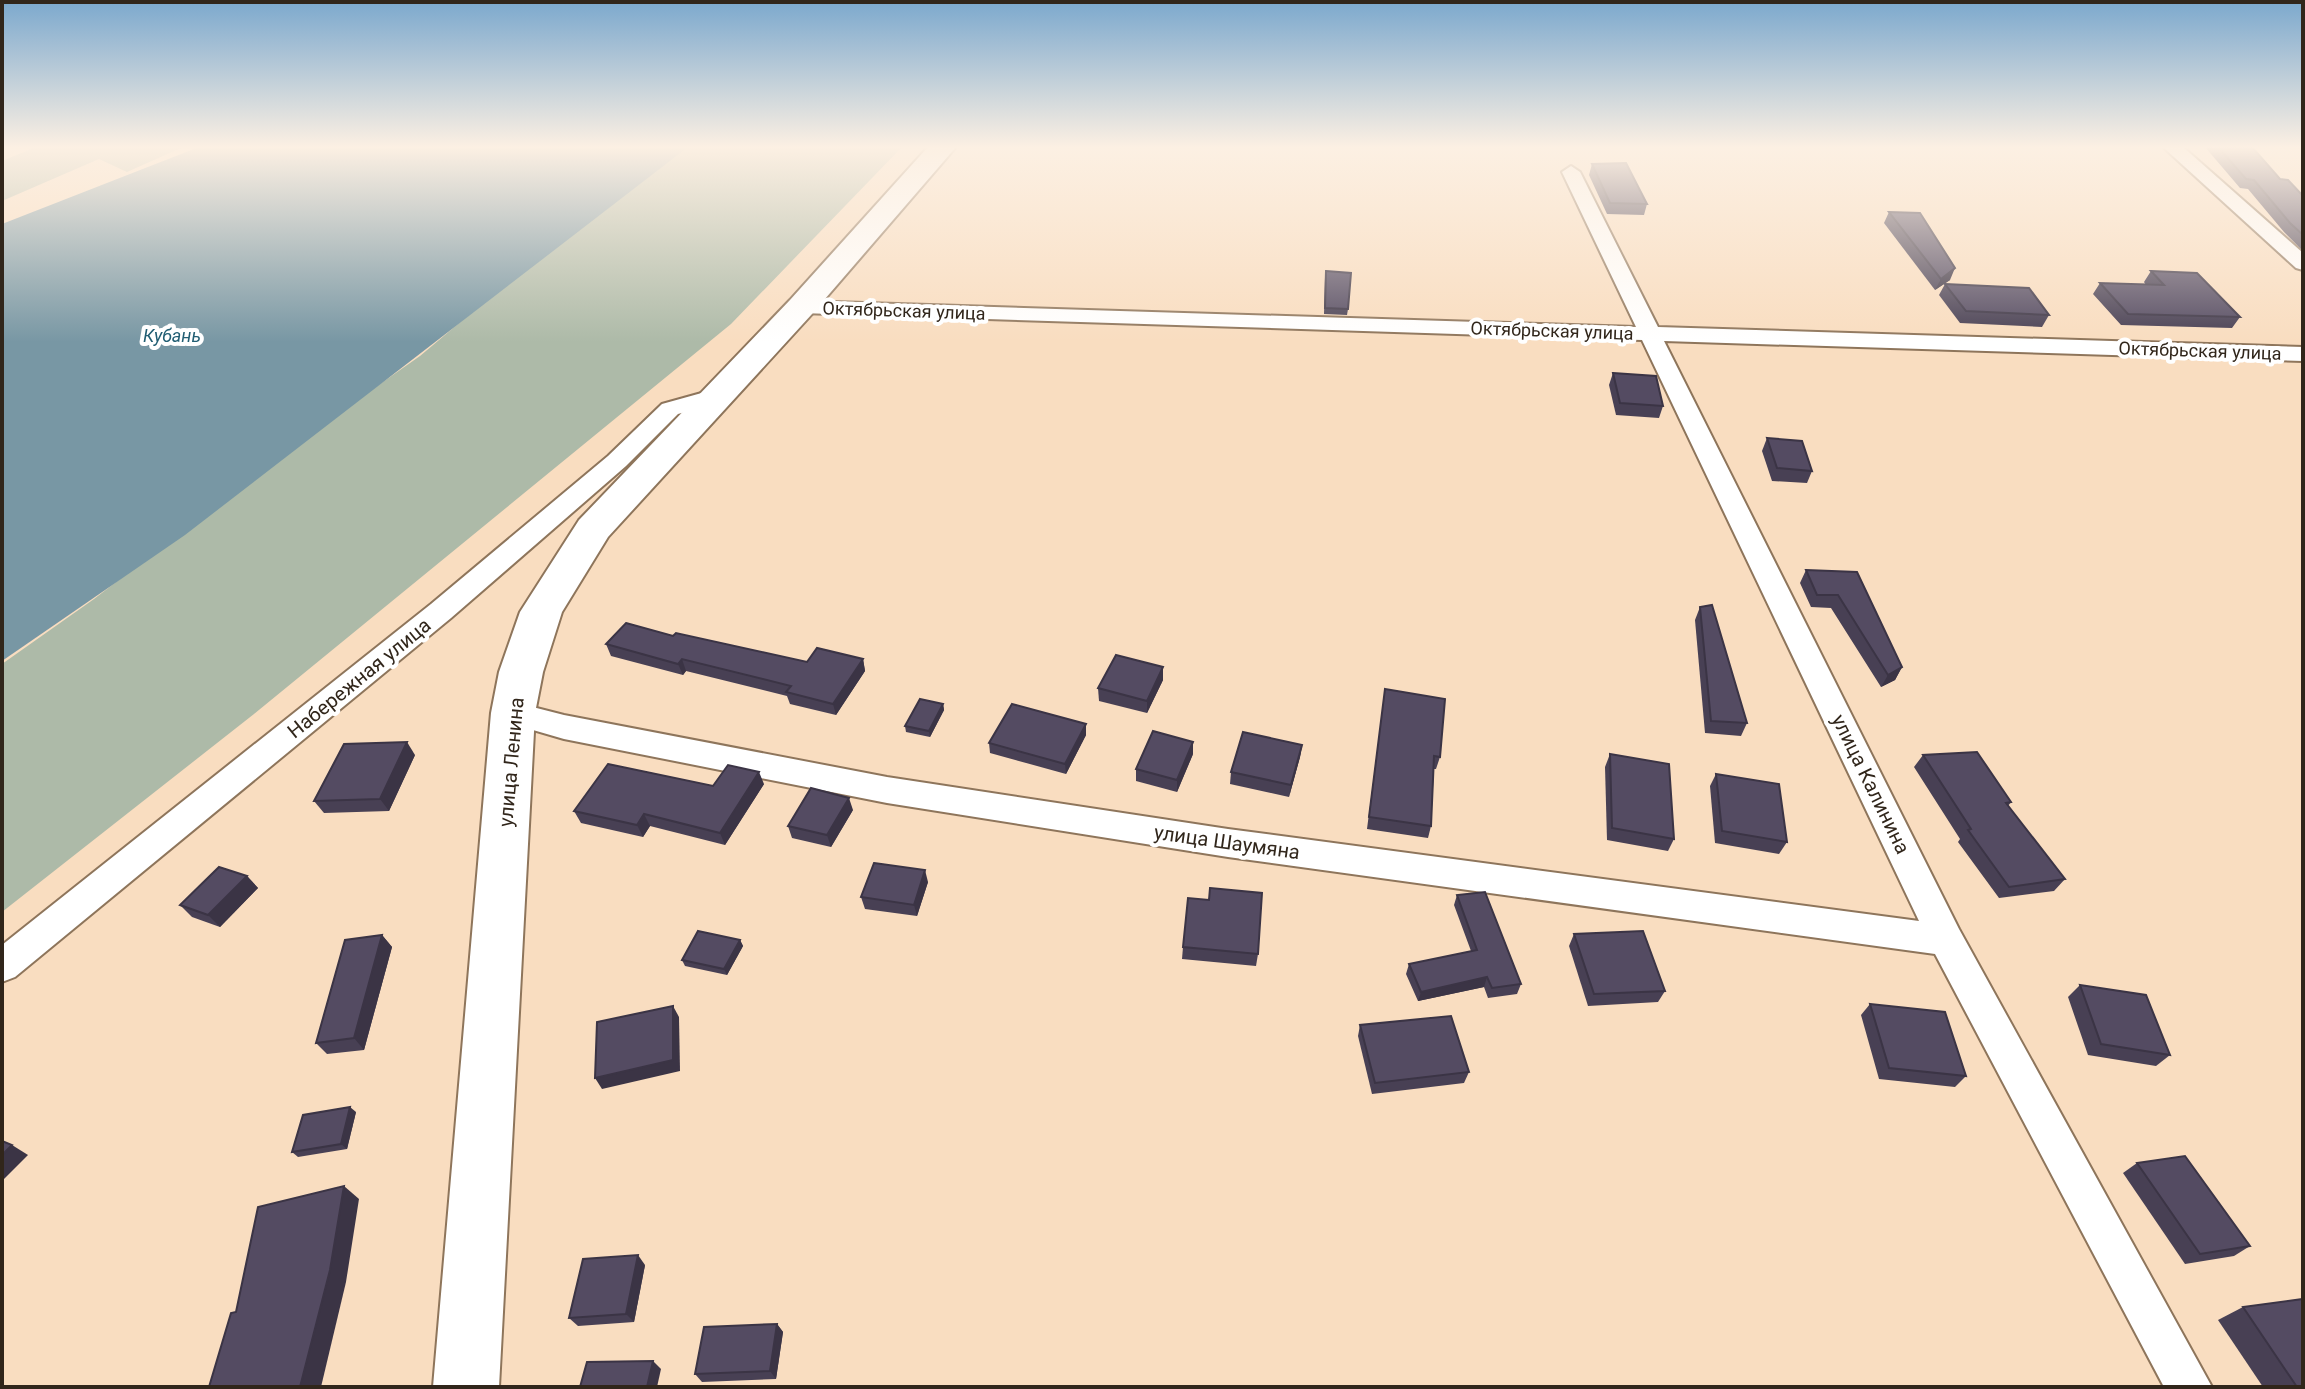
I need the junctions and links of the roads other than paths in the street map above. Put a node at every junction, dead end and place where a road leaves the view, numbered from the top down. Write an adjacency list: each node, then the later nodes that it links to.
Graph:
1 (885, 212): 5 (street, улица Ленина)
2 (1591, 212): 6 (street, улица Калинина)
3 (2245, 212): 4 (street)
4 (2303, 264)
5 (801, 307): 6 (street, Октябрьская улица); 8 (street, улица Ленина)
6 (1652, 335): 7 (street, Октябрьская улица); 10 (street, улица Калинина)
7 (2303, 354)
8 (716, 396): 9 (street, улица Ленина); 11 (street, Набережная улица)
9 (513, 713): 10 (street, улица Шаумяна); 12 (street, улица Ленина)
10 (1946, 940): 13 (street, улица Калинина)
11 (2, 966)
12 (466, 1387)
13 (2189, 1387)

